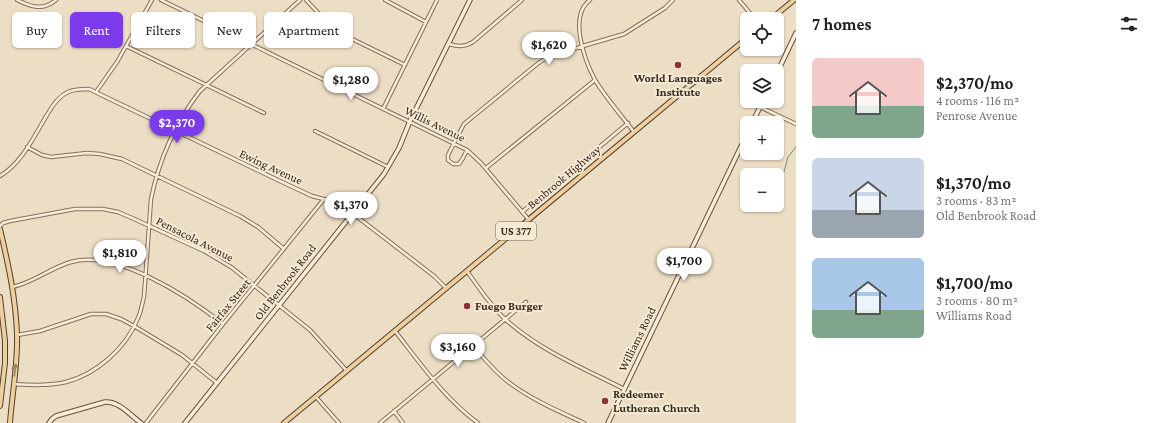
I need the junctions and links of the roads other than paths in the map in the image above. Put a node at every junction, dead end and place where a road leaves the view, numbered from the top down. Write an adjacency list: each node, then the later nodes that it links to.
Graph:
1 (17, 0): 2 (street)
2 (56, 0)
3 (152, 0): 23 (street)
4 (161, 0): 17 (street, Willis Avenue)
5 (300, 0): 20 (street)
6 (306, 0): 28 (street)
7 (385, 0): 18 (street)
8 (437, 0): 18 (street)
9 (470, 0): 21 (street, Old Benbrook Road)
10 (522, 0): 21 (street)
11 (590, 0): 24 (street)
12 (673, 0): 24 (street)
13 (739, 0): 15 (street)
14 (794, 0): 16 (main road)
15 (749, 12)
16 (779, 12)
17 (203, 21)
18 (426, 22): 28 (street)
19 (796, 33): 27 (street)
20 (256, 40)
21 (449, 44): 35 (street, Old Benbrook Road)
22 (740, 44): 40 (main road, Benbrook Highway / US 377)
23 (126, 46): 30 (street); 31 (street)
24 (582, 46): 29 (street); 41 (street)
25 (247, 48): 30 (street)
26 (256, 48): 33 (street, Willis Avenue)
27 (781, 64)
28 (405, 65): 33 (street)
29 (595, 80): 36 (street); 46 (street)
30 (206, 86): 34 (street); 38 (street)
31 (96, 92): 38 (street, Ewing Avenue); 42 (street)
32 (762, 108): 37 (street)
33 (383, 109): 35 (street, Willis Avenue)
34 (264, 113)
35 (410, 121): 41 (street, Willis Avenue); 45 (street, Old Benbrook Road)
36 (628, 123): 40 (street); 50 (street)
37 (796, 124)
38 (175, 131): 48 (street); 49 (street, Ewing Avenue)
39 (315, 131): 45 (street)
40 (634, 132): 52 (main road, Benbrook Highway / US 377)
41 (454, 143): 44 (street, Willis Avenue); 44 (street)
42 (27, 147): 47 (street); 48 (street)
43 (740, 149): 76 (street, Williams Road)
44 (467, 150): 46 (street, Willis Avenue)
45 (389, 167): 51 (street, Old Benbrook Road)
46 (486, 168): 50 (street, Willis Avenue)
47 (0, 176)
48 (156, 176): 53 (street); 55 (street)
49 (324, 199): 51 (street, Ewing Avenue); 55 (street, Fairfax Street)
50 (522, 212): 52 (street, Willis Avenue)
51 (352, 213): 60 (street, Ewing Avenue); 63 (street, Old Benbrook Road)
52 (529, 220): 56 (main road, Benbrook Highway / US 377)
53 (148, 226): 54 (street, Pensacola Avenue); 57 (street); 58 (street, Pensacola Avenue)
54 (0, 227): 59 (main road)
55 (284, 249): 58 (street, Fairfax Street)
56 (467, 271): 60 (main road, Benbrook Highway / US 377); 64 (street)
57 (145, 276): 59 (street); 65 (street); 66 (street)
58 (255, 286): 63 (street, Pensacola Avenue); 65 (street, Fairfax Street)
59 (12, 287): 68 (main road)
60 (446, 289): 67 (main road, Benbrook Highway / US 377)
61 (0, 297): 75 (main road)
62 (526, 302): 64 (street)
63 (279, 305): 71 (street, Pensacola Avenue); 73 (street, Old Benbrook Road)
64 (505, 319): 69 (street); 76 (street)
65 (223, 324): 70 (street, Fairfax Street)
66 (134, 326): 68 (street); 70 (street); 74 (street)
67 (395, 331): 71 (main road, Benbrook Highway / US 377); 72 (street)
68 (17, 335): 74 (main road, one-way to 68)
69 (473, 346): 72 (street); 90 (street)
70 (193, 363): 73 (street); 83 (street, Fairfax Street)
71 (347, 371): 77 (main road, Benbrook Highway / US 377)
72 (434, 379): 79 (street); 89 (street)
73 (216, 383): 84 (street, Old Benbrook Road)
74 (13, 384): 80 (main road)
75 (1, 385): 78 (main road)
76 (624, 389): 91 (street, Williams Road)
77 (316, 397): 85 (main road, Benbrook Highway / US 377); 86 (street)
78 (0, 406)
79 (394, 411): 87 (street); 88 (street)
80 (10, 423)
81 (49, 423): 82 (street)
82 (141, 423)
83 (146, 423)
84 (185, 423)
85 (284, 423)
86 (339, 423)
87 (380, 423)
88 (403, 423)
89 (478, 423)
90 (584, 423)
91 (608, 423)

